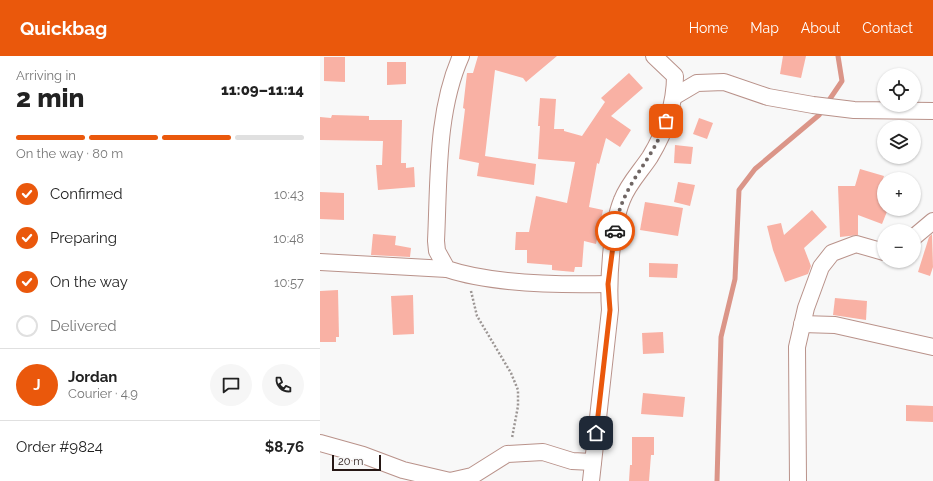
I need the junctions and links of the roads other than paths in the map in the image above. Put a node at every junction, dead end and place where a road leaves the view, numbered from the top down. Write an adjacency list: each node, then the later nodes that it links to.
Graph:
1 (461, 56): 9 (street)
2 (654, 56): 3 (street)
3 (675, 96): 4 (street); 10 (street)
4 (933, 111)
5 (933, 222): 6 (street)
6 (921, 231)
7 (877, 250): 11 (street)
8 (320, 262): 9 (street)
9 (447, 269): 10 (street)
10 (608, 284): 14 (street)
11 (802, 324): 12 (street); 16 (street)
12 (933, 347)
13 (320, 444): 14 (street)
14 (593, 462): 15 (street)
15 (591, 481)
16 (798, 481)

